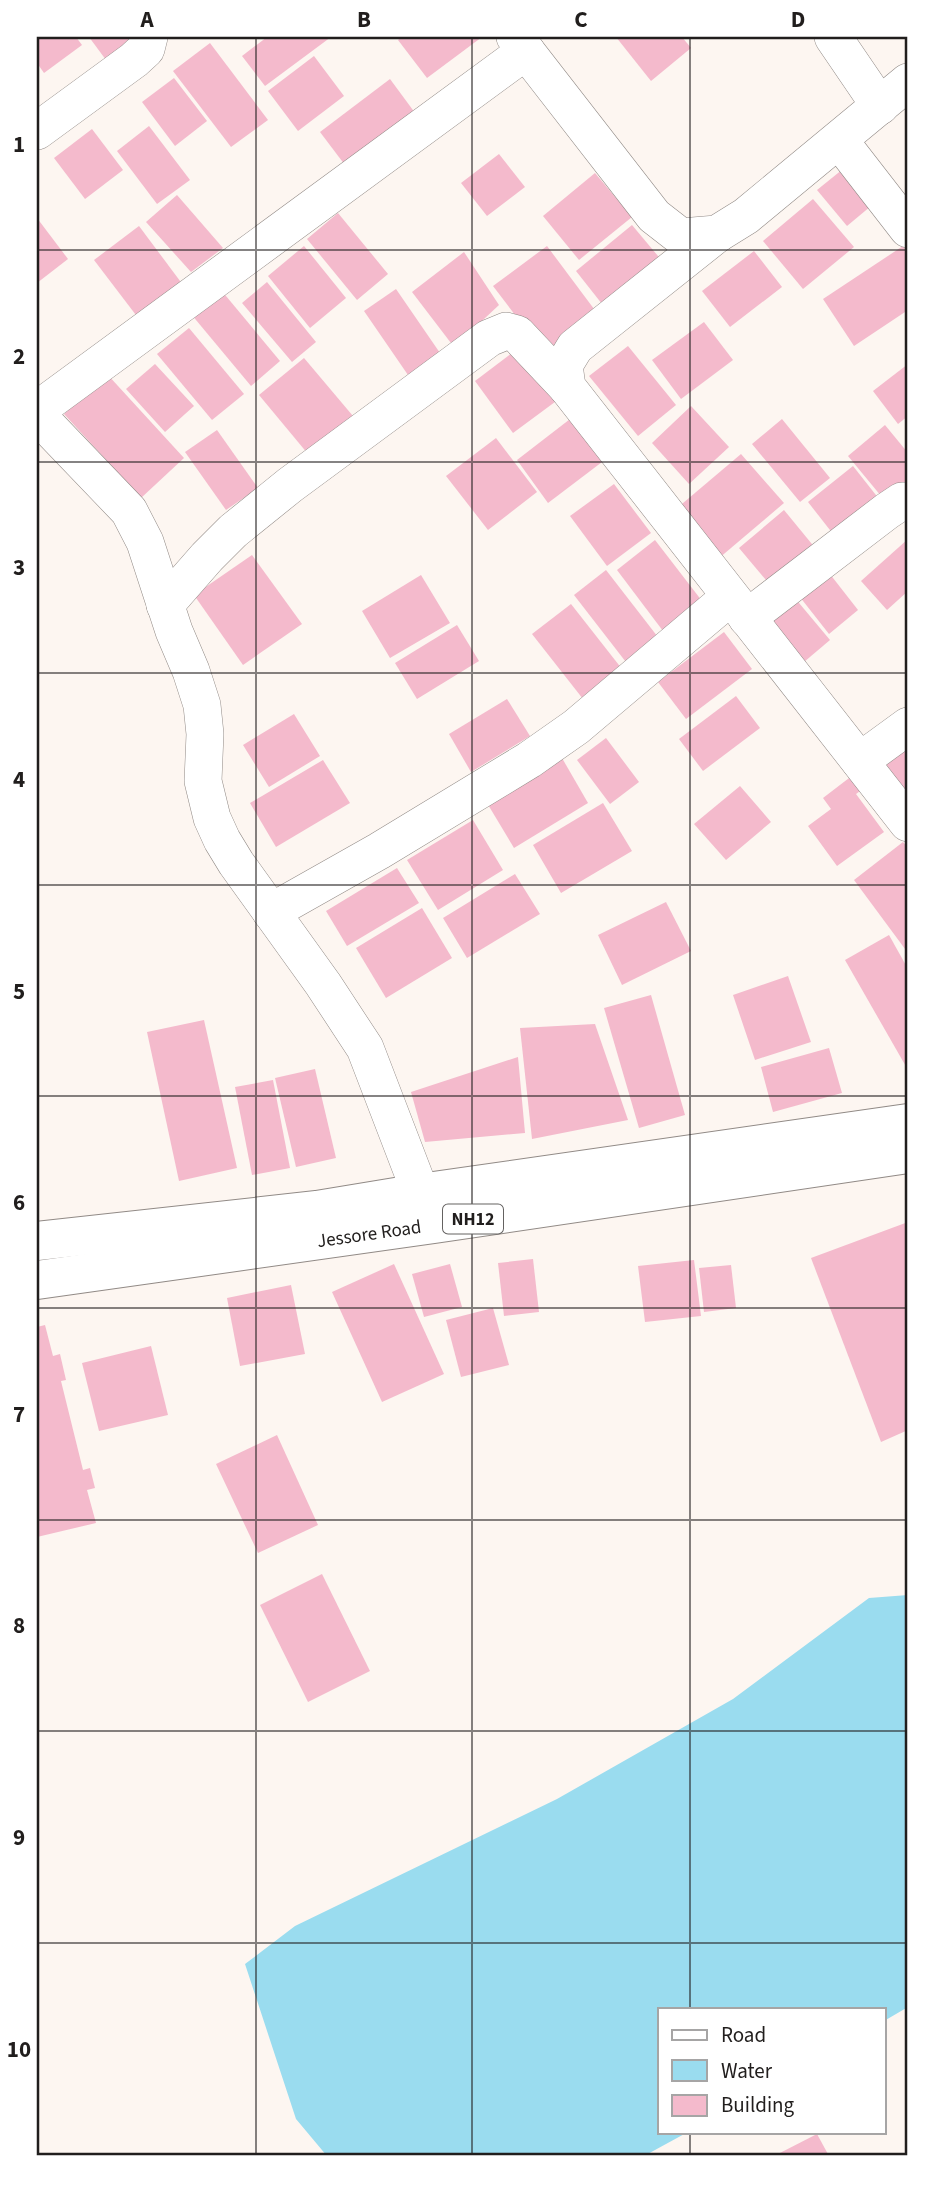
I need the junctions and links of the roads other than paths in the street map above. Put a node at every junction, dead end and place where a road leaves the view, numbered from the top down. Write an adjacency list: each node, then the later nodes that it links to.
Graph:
1 (149, 37): 6 (street)
2 (833, 37): 5 (street)
3 (520, 44): 9 (street); 11 (street)
4 (908, 82): 5 (street)
5 (880, 106): 7 (street)
6 (37, 131)
7 (839, 140): 8 (street); 9 (street)
8 (908, 229)
9 (718, 234): 10 (street)
10 (567, 387): 13 (street); 14 (street)
11 (37, 412): 13 (street)
12 (908, 500): 14 (street)
13 (165, 605): 18 (street)
14 (738, 608): 16 (street); 18 (street)
15 (908, 726): 16 (street)
16 (860, 761): 17 (street)
17 (908, 823)
18 (271, 912): 21 (street)
19 (908, 1123): 21 (highway, NH12)
20 (908, 1154): 21 (highway, Jessore Road / NH12)
21 (427, 1209): 22 (highway, NH12); 23 (highway, Jessore Road / NH12)
22 (37, 1241)
23 (37, 1280)

